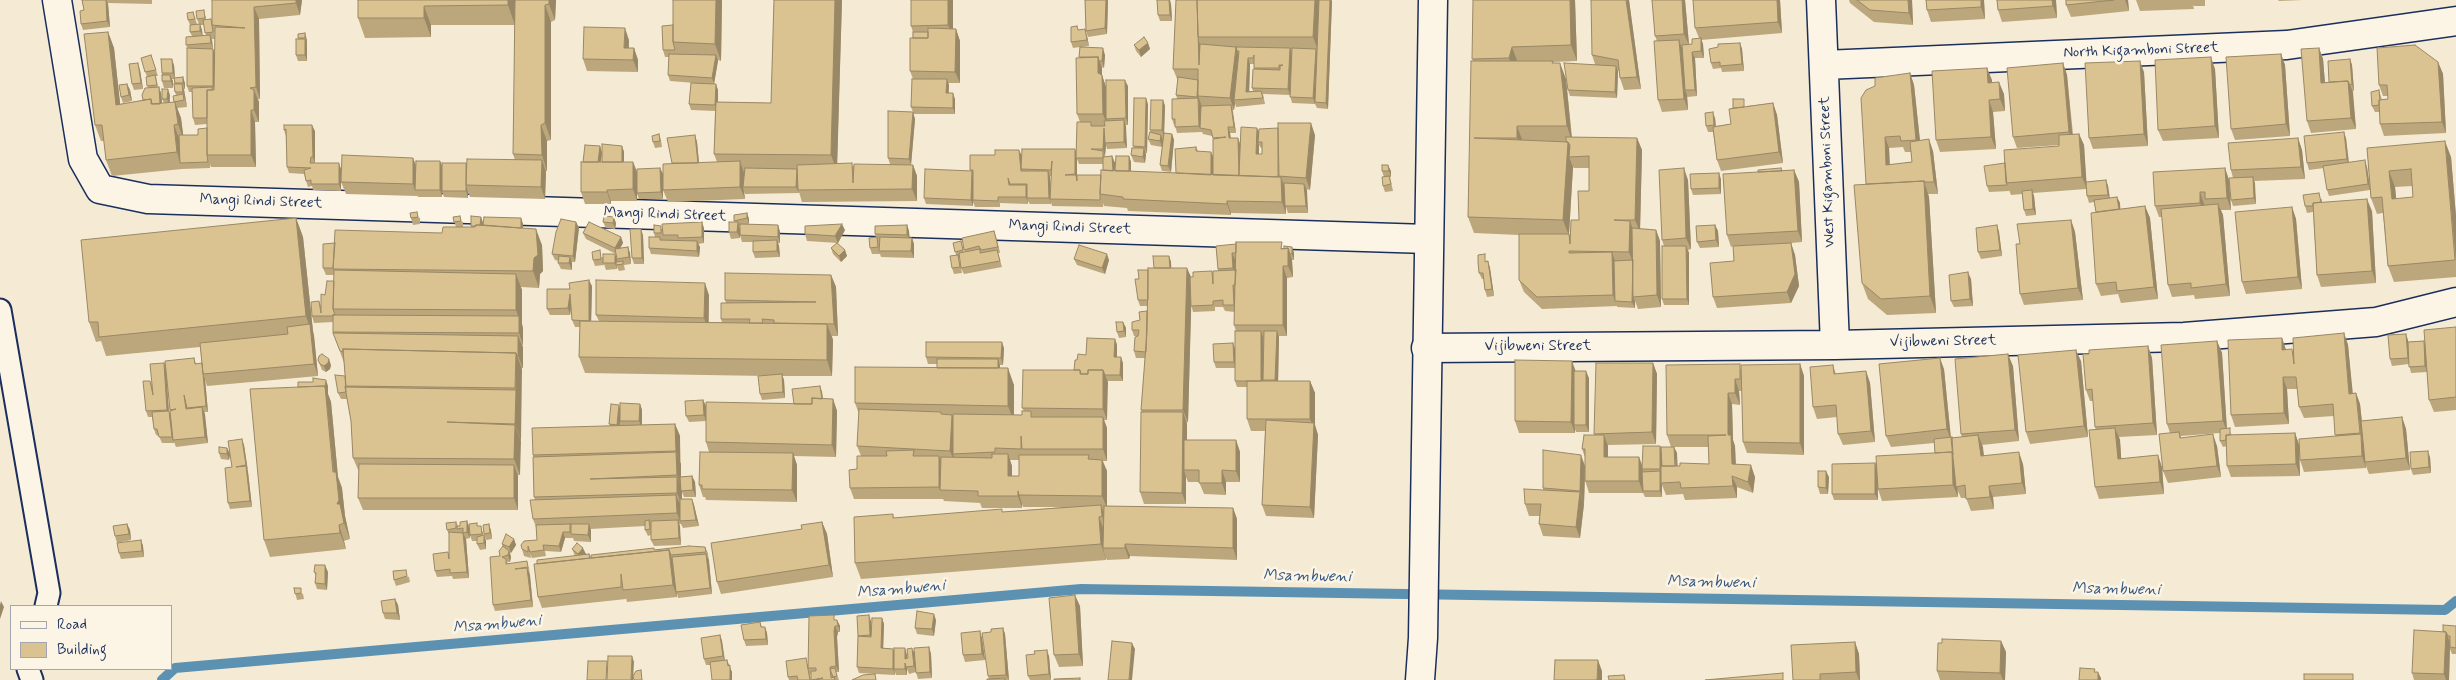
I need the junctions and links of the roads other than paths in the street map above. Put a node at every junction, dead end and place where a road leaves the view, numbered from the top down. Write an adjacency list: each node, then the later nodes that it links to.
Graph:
1 (57, 0): 6 (street, Mangi Rindi Street)
2 (1433, 0): 6 (street)
3 (1821, 0): 5 (street, West Kigamboni Street)
4 (2456, 21): 5 (street, North Kigamboni Street)
5 (1824, 65): 9 (street, West Kigamboni Street)
6 (1428, 239): 10 (street)
7 (2456, 302): 9 (street, Vijibweni Street)
8 (0, 310): 11 (lane)
9 (1835, 345): 10 (street, Vijibweni Street)
10 (1426, 348): 12 (street)
11 (46, 605)
12 (1420, 680)

